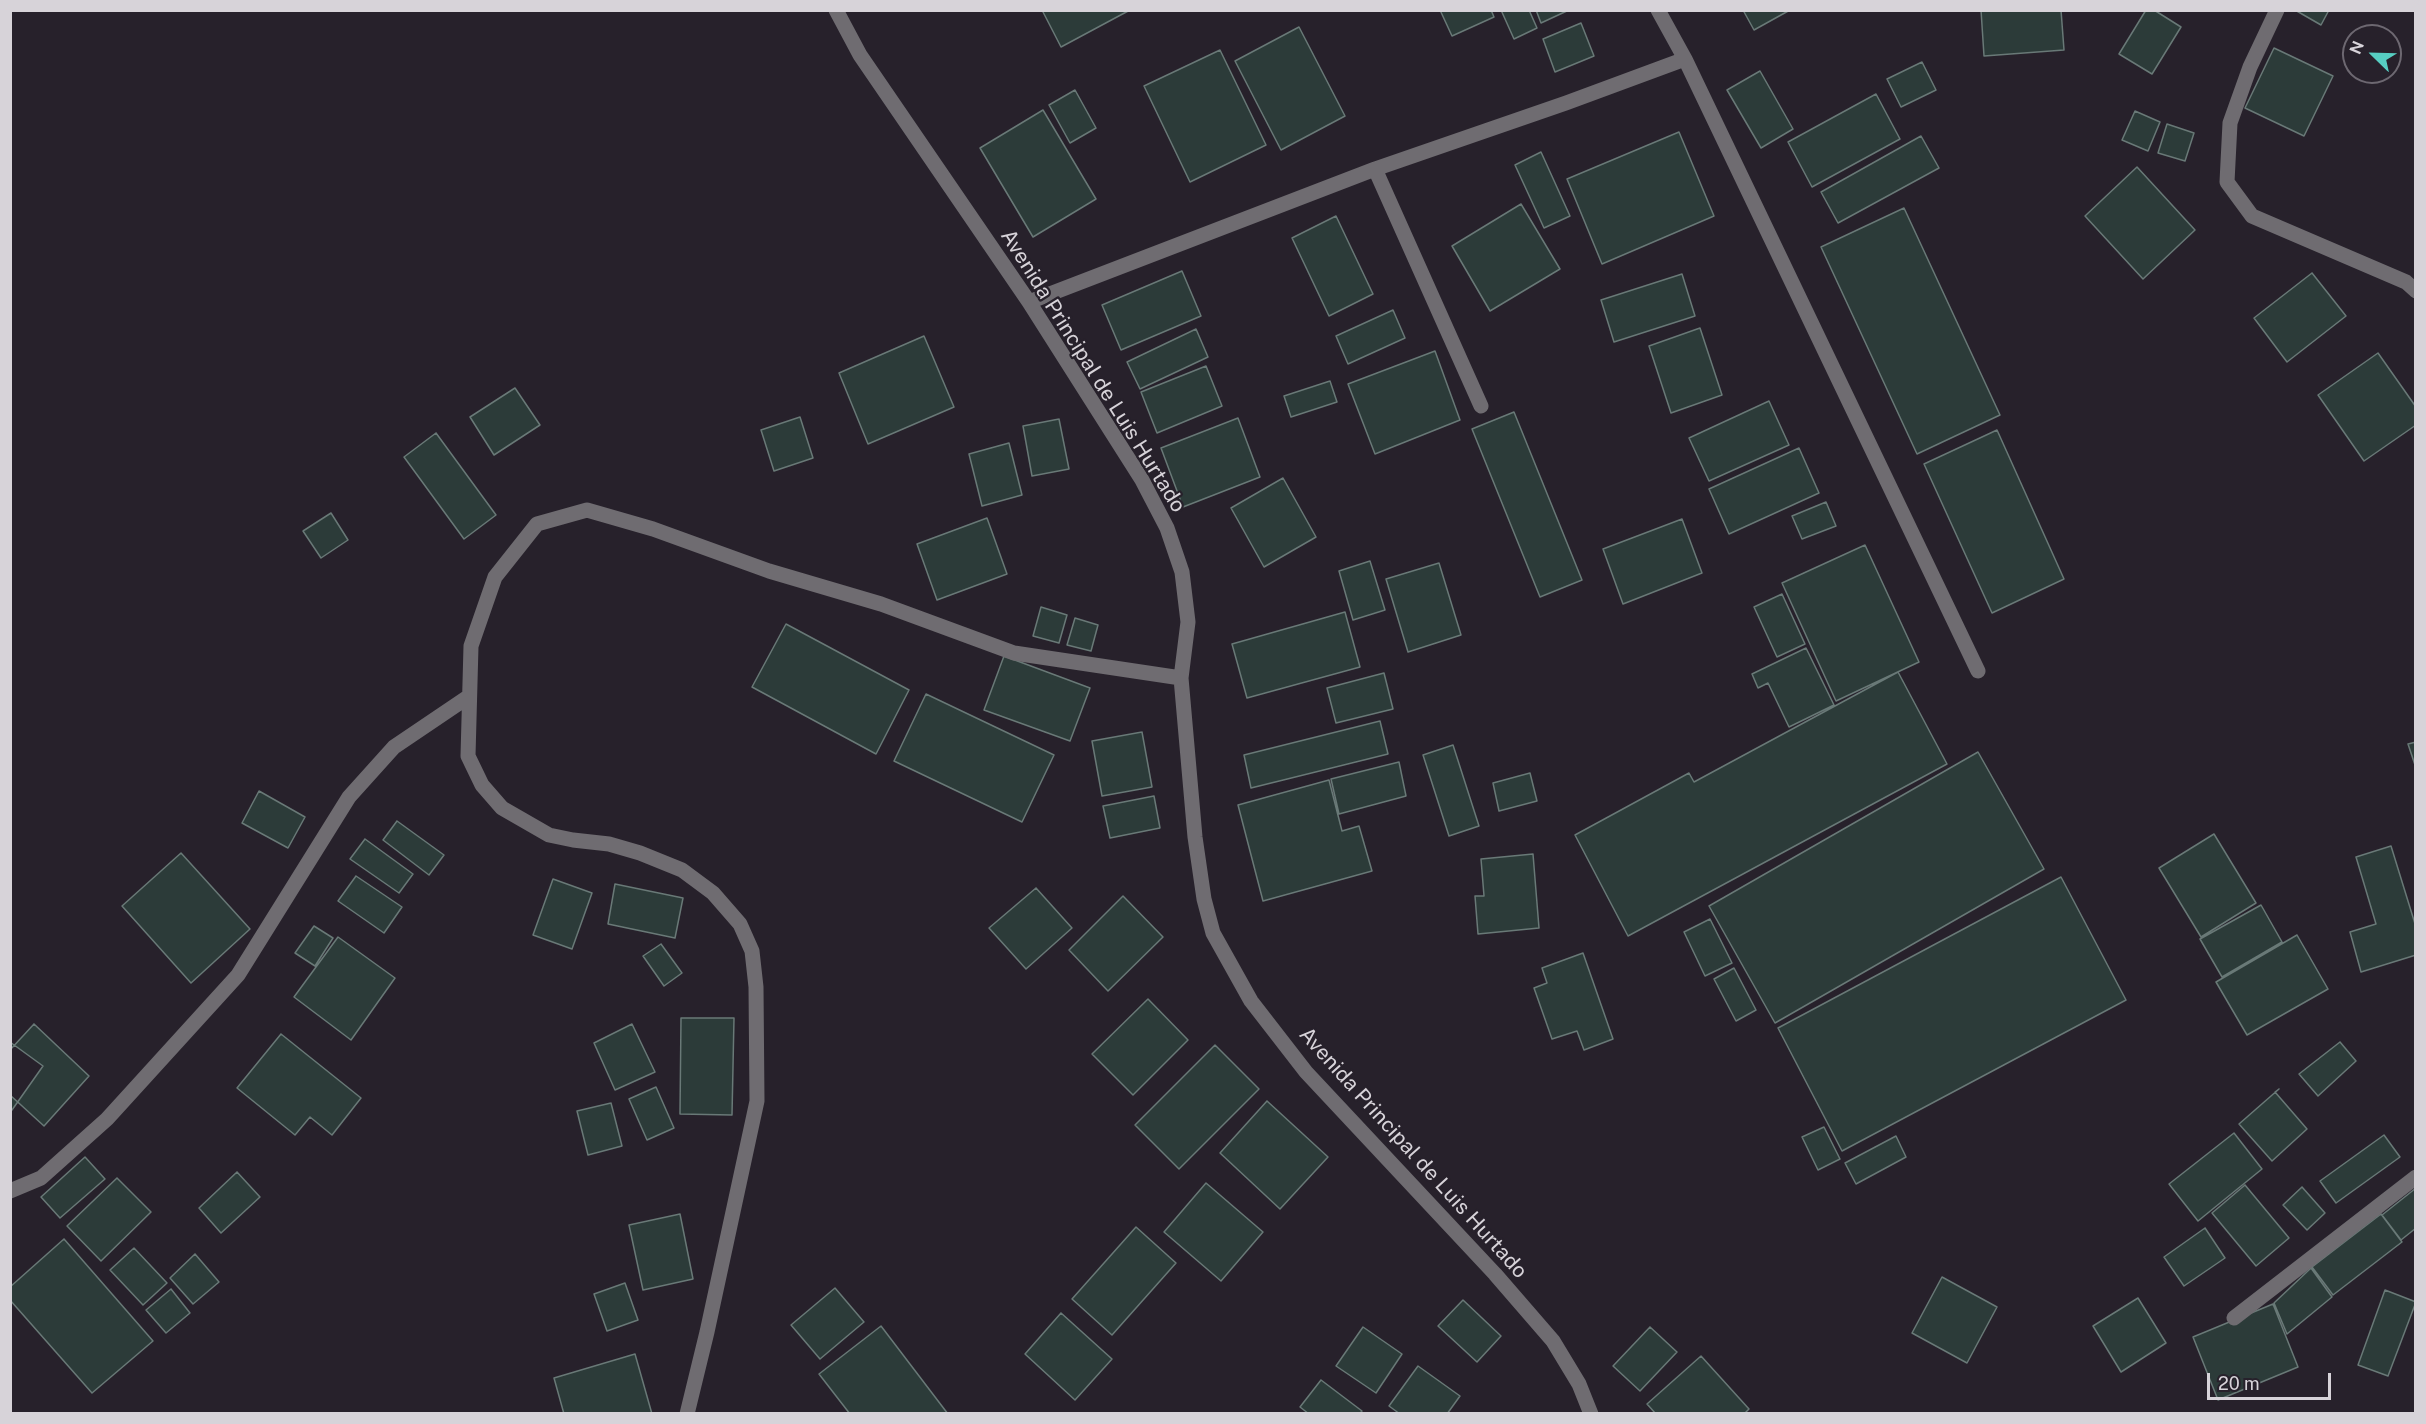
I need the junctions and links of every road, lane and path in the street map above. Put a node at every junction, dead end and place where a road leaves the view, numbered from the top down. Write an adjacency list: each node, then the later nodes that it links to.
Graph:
1 (836, 10): 7 (street, Avenida Principal de Luis Hurtado)
2 (1658, 10): 4 (street)
3 (2277, 10): 6 (street)
4 (1685, 59): 5 (street); 9 (street)
5 (1375, 169): 7 (street); 8 (street)
6 (2415, 291)
7 (1029, 302): 10 (street, Avenida Principal de Luis Hurtado)
8 (1481, 406)
9 (1978, 671)
10 (1181, 678): 11 (street); 16 (street, Avenida Principal de Luis Hurtado)
11 (468, 697): 13 (street); 15 (street)
12 (2415, 1177): 14 (street)
13 (10, 1191)
14 (2234, 1318)
15 (687, 1413)
16 (1592, 1413)

